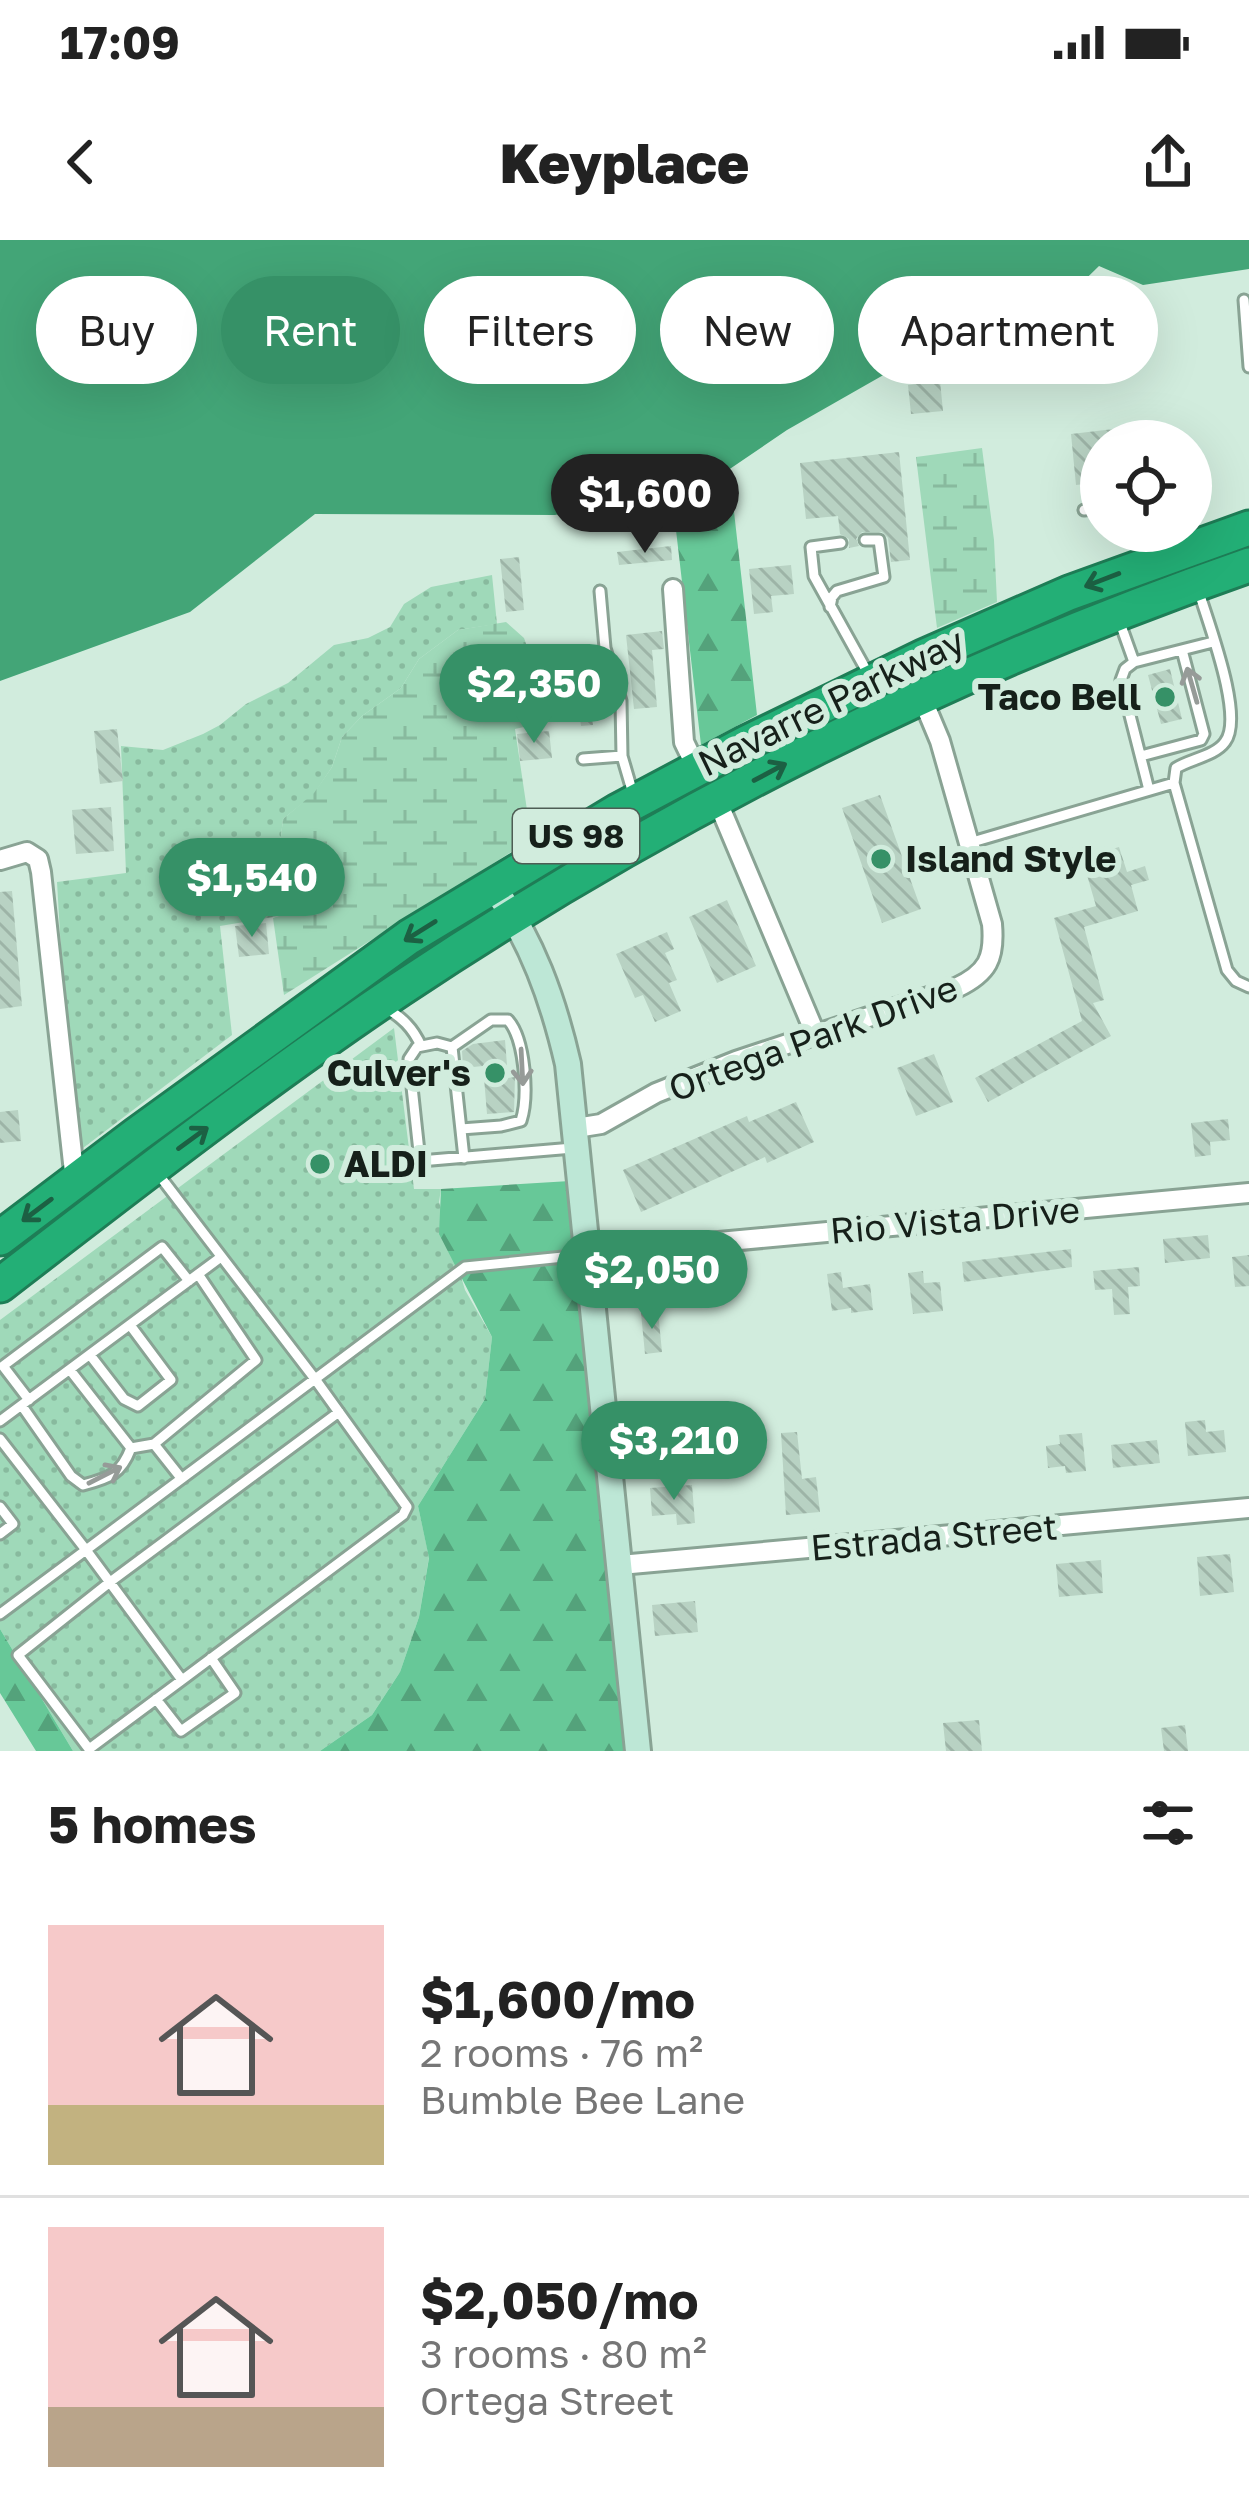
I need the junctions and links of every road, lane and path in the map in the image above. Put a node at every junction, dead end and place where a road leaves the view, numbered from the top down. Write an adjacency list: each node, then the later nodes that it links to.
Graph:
1 (1244, 300): 2 (lane)
2 (1249, 367)
3 (1249, 528): 5 (highway, Navarre Parkway / US 98)
4 (865, 540): 14 (lane)
5 (1212, 540)
6 (841, 543): 14 (lane)
7 (1133, 552): 19 (highway, Navarre Parkway / US 98, one-way to 19)
8 (1143, 552): 15 (highway)
9 (1209, 552): 11 (highway)
10 (1249, 565): 11 (highway, Navarre Parkway / US 98)
11 (1200, 582): 15 (highway, Navarre Parkway / US 98); 16 (lane)
12 (673, 589): 24 (street)
13 (600, 591): 21 (lane)
14 (830, 607): 19 (lane)
15 (1124, 612): 18 (lane); 20 (highway, Navarre Parkway / US 98)
16 (1213, 642): 17 (lane); 25 (lane)
17 (1182, 650): 18 (lane); 22 (lane, one-way to 17)
18 (1134, 662): 22 (lane)
19 (873, 681): 24 (highway, Navarre Parkway / US 98)
20 (922, 698): 27 (highway, Navarre Parkway / US 98, one-way to 20); 29 (street, Ortega Park Drive)
21 (622, 756): 23 (lane); 28 (lane)
22 (1141, 756): 26 (lane)
23 (583, 759)
24 (698, 769): 28 (highway, Navarre Parkway / US 98)
25 (1174, 783): 26 (lane); 33 (lane)
26 (1149, 790): 29 (lane)
27 (717, 800): 32 (highway, Navarre Parkway / US 98); 35 (street)
28 (636, 802): 31 (highway, Navarre Parkway / US 98)
29 (969, 843): 35 (street, Ortega Park Drive)
30 (0, 860): 42 (street)
31 (493, 886): 32 (street); 42 (highway, Navarre Parkway / US 98, one-way to 42)
32 (515, 916): 34 (highway, Navarre Parkway / US 98); 39 (street)
33 (1249, 987)
34 (379, 1004): 36 (lane); 41 (highway, Navarre Parkway / US 98, one-way to 34)
35 (815, 1033): 39 (street, Ortega Park Drive)
36 (422, 1046): 37 (lane); 40 (lane)
37 (452, 1047): 38 (lane); 38 (lane, one-way to 38)
38 (460, 1130): 40 (lane)
39 (577, 1138): 40 (lane); 45 (street)
40 (464, 1158)
41 (153, 1168): 46 (lane); 48 (highway, Navarre Parkway / US 98)
42 (75, 1181): 44 (highway, Navarre Parkway / US 98, one-way to 44)
43 (1249, 1193): 45 (street, Rio Vista Drive)
44 (0, 1238)
45 (589, 1254): 52 (lane); 64 (street)
46 (221, 1257): 47 (lane); 52 (lane)
47 (193, 1278): 49 (lane); 53 (lane); 57 (lane)
48 (0, 1285)
49 (130, 1325): 50 (lane); 50 (lane)
50 (90, 1355): 51 (lane)
51 (70, 1370): 53 (lane); 58 (lane)
52 (315, 1378): 54 (lane); 59 (lane)
53 (26, 1403): 55 (lane); 58 (lane, one-way to 58)
54 (339, 1412): 65 (lane); 67 (lane)
55 (0, 1421)
56 (0, 1439): 63 (lane)
57 (154, 1444): 58 (lane); 59 (lane)
58 (131, 1448)
59 (181, 1478): 63 (lane)
60 (0, 1507): 62 (lane)
61 (1249, 1508): 64 (street, Estrada Street)
62 (0, 1534)
63 (86, 1550): 65 (lane); 66 (lane)
64 (620, 1565): 70 (street)
65 (110, 1582): 68 (lane); 69 (lane)
66 (0, 1614)
67 (211, 1658): 68 (lane); 69 (lane)
68 (182, 1680): 69 (lane)
69 (156, 1699)
70 (638, 1751)

